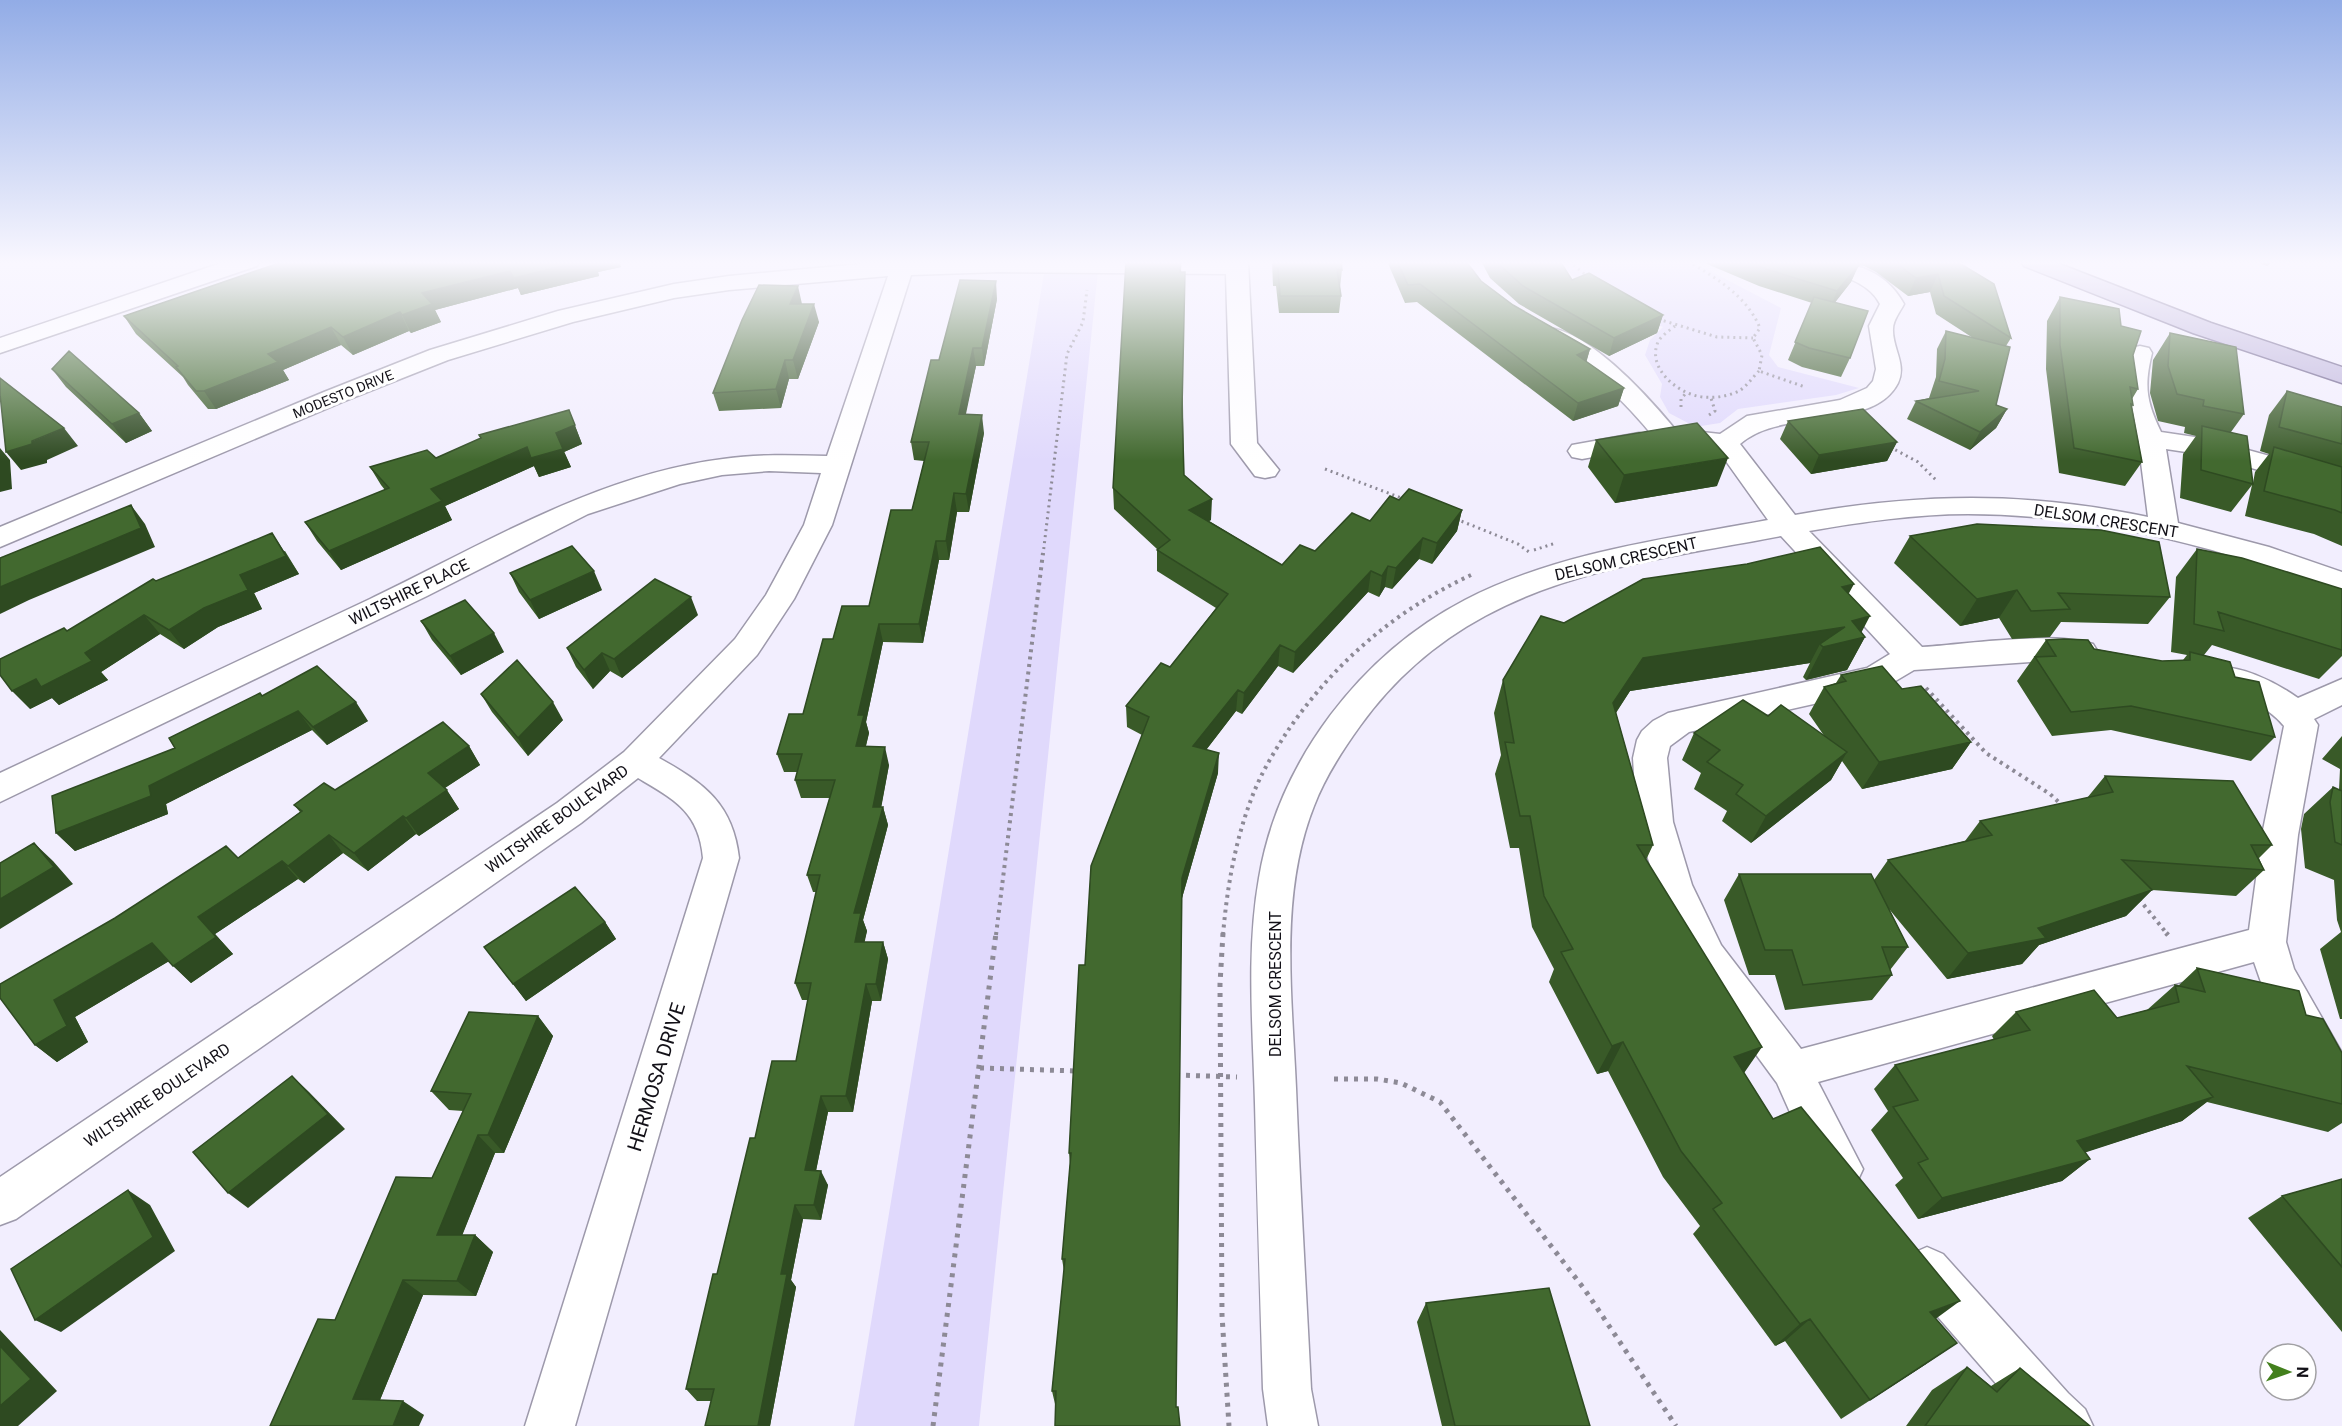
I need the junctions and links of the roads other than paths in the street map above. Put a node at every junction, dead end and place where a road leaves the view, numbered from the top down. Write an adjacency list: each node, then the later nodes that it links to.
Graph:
1 (54, 328): 9 (street)
2 (525, 328): 22 (street, MODESTO DRIVE)
3 (883, 328): 17 (street, WILTSHIRE BOULEVARD)
4 (1239, 328): 18 (street)
5 (1535, 328): 13 (street)
6 (1881, 328): 15 (street)
7 (2204, 328): 12 (main road)
8 (2270, 328): 11 (main road)
9 (0, 346)
10 (2140, 353): 14 (street)
11 (2342, 353)
12 (2342, 375)
13 (1667, 436): 15 (street); 16 (street)
14 (2151, 439): 19 (street); 21 (street)
15 (1726, 443): 20 (street)
16 (1582, 452)
17 (837, 465): 29 (street, WILTSHIRE BOULEVARD); 30 (street, WILTSHIRE PLACE)
18 (1265, 470)
19 (2342, 485)
20 (1788, 526): 21 (street, DELSOM CRESCENT); 25 (street); 38 (street, DELSOM CRESCENT)
21 (2164, 528): 23 (street, DELSOM CRESCENT)
22 (0, 538)
23 (2342, 583)
24 (2115, 654): 25 (street)
25 (1908, 660): 32 (street)
26 (2187, 667): 28 (street)
27 (2342, 691): 28 (street)
28 (2295, 714): 31 (street)
29 (636, 761): 35 (street, WILTSHIRE BOULEVARD); 37 (street, HERMOSA DRIVE)
30 (0, 788)
31 (2267, 942): 32 (street); 33 (street)
32 (1792, 1070): 34 (street)
33 (2342, 1093)
34 (1866, 1201)
35 (0, 1203)
36 (1905, 1244): 39 (street)
37 (550, 1426)
38 (1293, 1426)
39 (2068, 1426)

